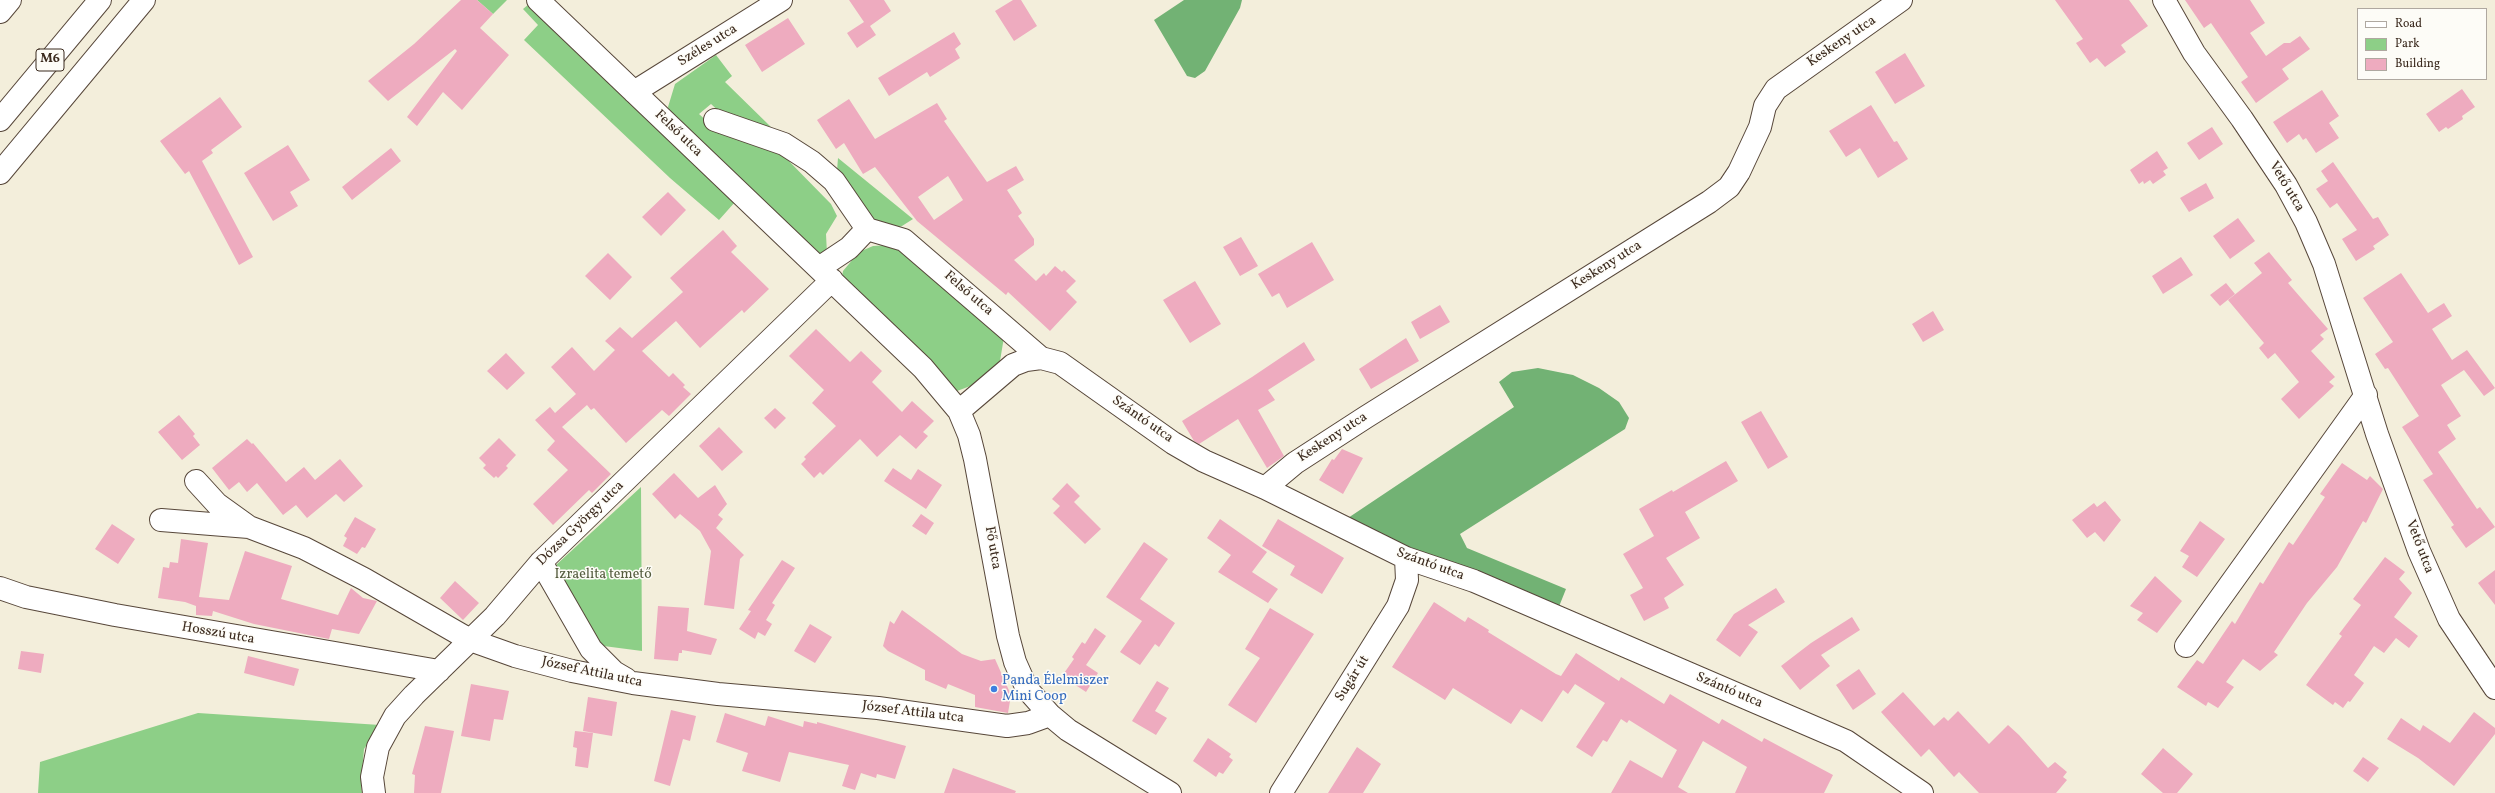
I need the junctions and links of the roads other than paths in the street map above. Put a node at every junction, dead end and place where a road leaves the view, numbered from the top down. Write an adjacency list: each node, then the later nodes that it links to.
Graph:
1 (10, 0): 8 (main road)
2 (100, 0): 10 (main road, M6)
3 (144, 0): 12 (main road, M6)
4 (538, 0): 9 (main road, Felső utca)
5 (781, 0): 9 (main road, Széles utca)
6 (1901, 0): 19 (main road, Keskeny utca)
7 (2164, 0): 16 (main road, Vető utca)
8 (0, 12)
9 (634, 92): 14 (main road, Felső utca)
10 (0, 120)
11 (716, 120): 13 (main road)
12 (0, 174)
13 (867, 229): 14 (main road); 15 (main road, Felső utca)
14 (826, 274): 17 (main road, Fő utca); 23 (main road, Dózsa György utca)
15 (1041, 358): 17 (main road, Szántó utca); 19 (main road, Szántó utca)
16 (2366, 396): 26 (main road); 29 (main road, Vető utca)
17 (959, 411): 30 (main road, Fő utca)
18 (196, 481): 21 (main road)
19 (1265, 488): 22 (main road, Szántó utca)
20 (161, 520): 21 (main road, József Attila utca)
21 (249, 527): 25 (main road, József Attila utca)
22 (1406, 558): 33 (main road, Sugár út); 34 (main road, Szántó utca)
23 (541, 562): 25 (main road, Dózsa György utca); 28 (main road)
24 (0, 588): 27 (main road, Hosszú utca)
25 (470, 640): 27 (main road, Dózsa György utca); 28 (main road, József Attila utca)
26 (2186, 646)
27 (439, 671): 31 (main road, Dózsa György utca)
28 (633, 683): 30 (main road, József Attila utca)
29 (2495, 688)
30 (1050, 715): 32 (main road, Fő utca)
31 (374, 793)
32 (1170, 793)
33 (1281, 793)
34 (1922, 793)

